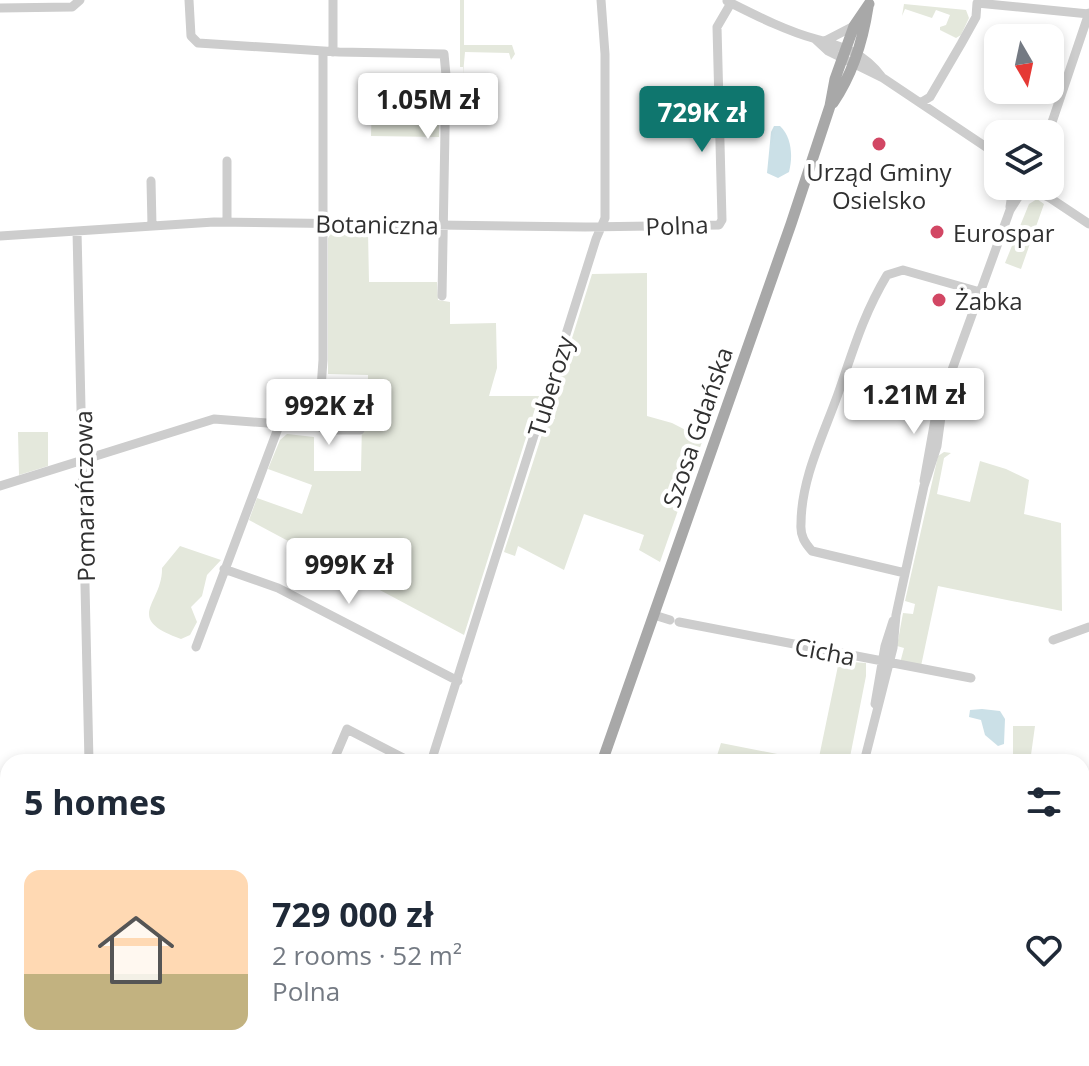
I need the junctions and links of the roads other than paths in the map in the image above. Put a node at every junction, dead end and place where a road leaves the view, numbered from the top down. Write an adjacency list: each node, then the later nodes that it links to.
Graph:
1 (80, 0): 8 (street)
2 (189, 0): 12 (street)
3 (333, 0): 12 (street)
4 (601, 0): 26 (street, Tuberozy)
5 (728, 2): 11 (street); 26 (street, Polna)
6 (870, 2): 10 (main road, Szosa Gdańska); 13 (main road, Szosa Gdańska)
7 (977, 2): 9 (street); 14 (street)
8 (0, 8)
9 (1089, 14): 15 (street)
10 (854, 26): 11 (street); 13 (main road, Szosa Gdańska)
11 (820, 40): 13 (street)
12 (328, 51): 22 (street); 25 (street)
13 (850, 56): 14 (street); 38 (main road, Szosa Gdańska)
14 (920, 103): 16 (street)
15 (1053, 120)
16 (984, 146)
17 (227, 161): 21 (street)
18 (151, 181): 24 (street)
19 (1017, 200): 29 (street)
20 (1053, 200): 23 (street)
21 (227, 222): 22 (street, Botaniczna); 24 (street, Botaniczna)
22 (324, 223): 25 (street, Botaniczna); 31 (street)
23 (1089, 224)
24 (152, 225): 27 (street, Botaniczna)
25 (443, 225): 26 (street, Botaniczna); 30 (street)
26 (602, 227): 44 (street, Tuberozy)
27 (77, 231): 28 (street, Botaniczna); 34 (street, Pomarańczowa)
28 (0, 236)
29 (980, 292): 37 (street); 37 (street)
30 (442, 296)
31 (317, 420): 32 (street); 33 (street)
32 (280, 423): 34 (street); 36 (street)
33 (360, 430)
34 (83, 460): 35 (street); 45 (street, Pomarańczowa)
35 (0, 486)
36 (224, 569): 41 (street); 44 (street)
37 (905, 573): 42 (street)
38 (654, 615): 42 (street, Cicha); 49 (main road, Szosa Gdańska)
39 (1089, 627): 40 (street)
40 (1053, 640)
41 (196, 647)
42 (885, 663): 43 (street, Cicha); 50 (street)
43 (971, 678)
44 (458, 681): 48 (street, Tuberozy)
45 (89, 754)
46 (336, 754): 47 (street)
47 (395, 754)
48 (434, 754)
49 (605, 754)
50 (866, 754)

